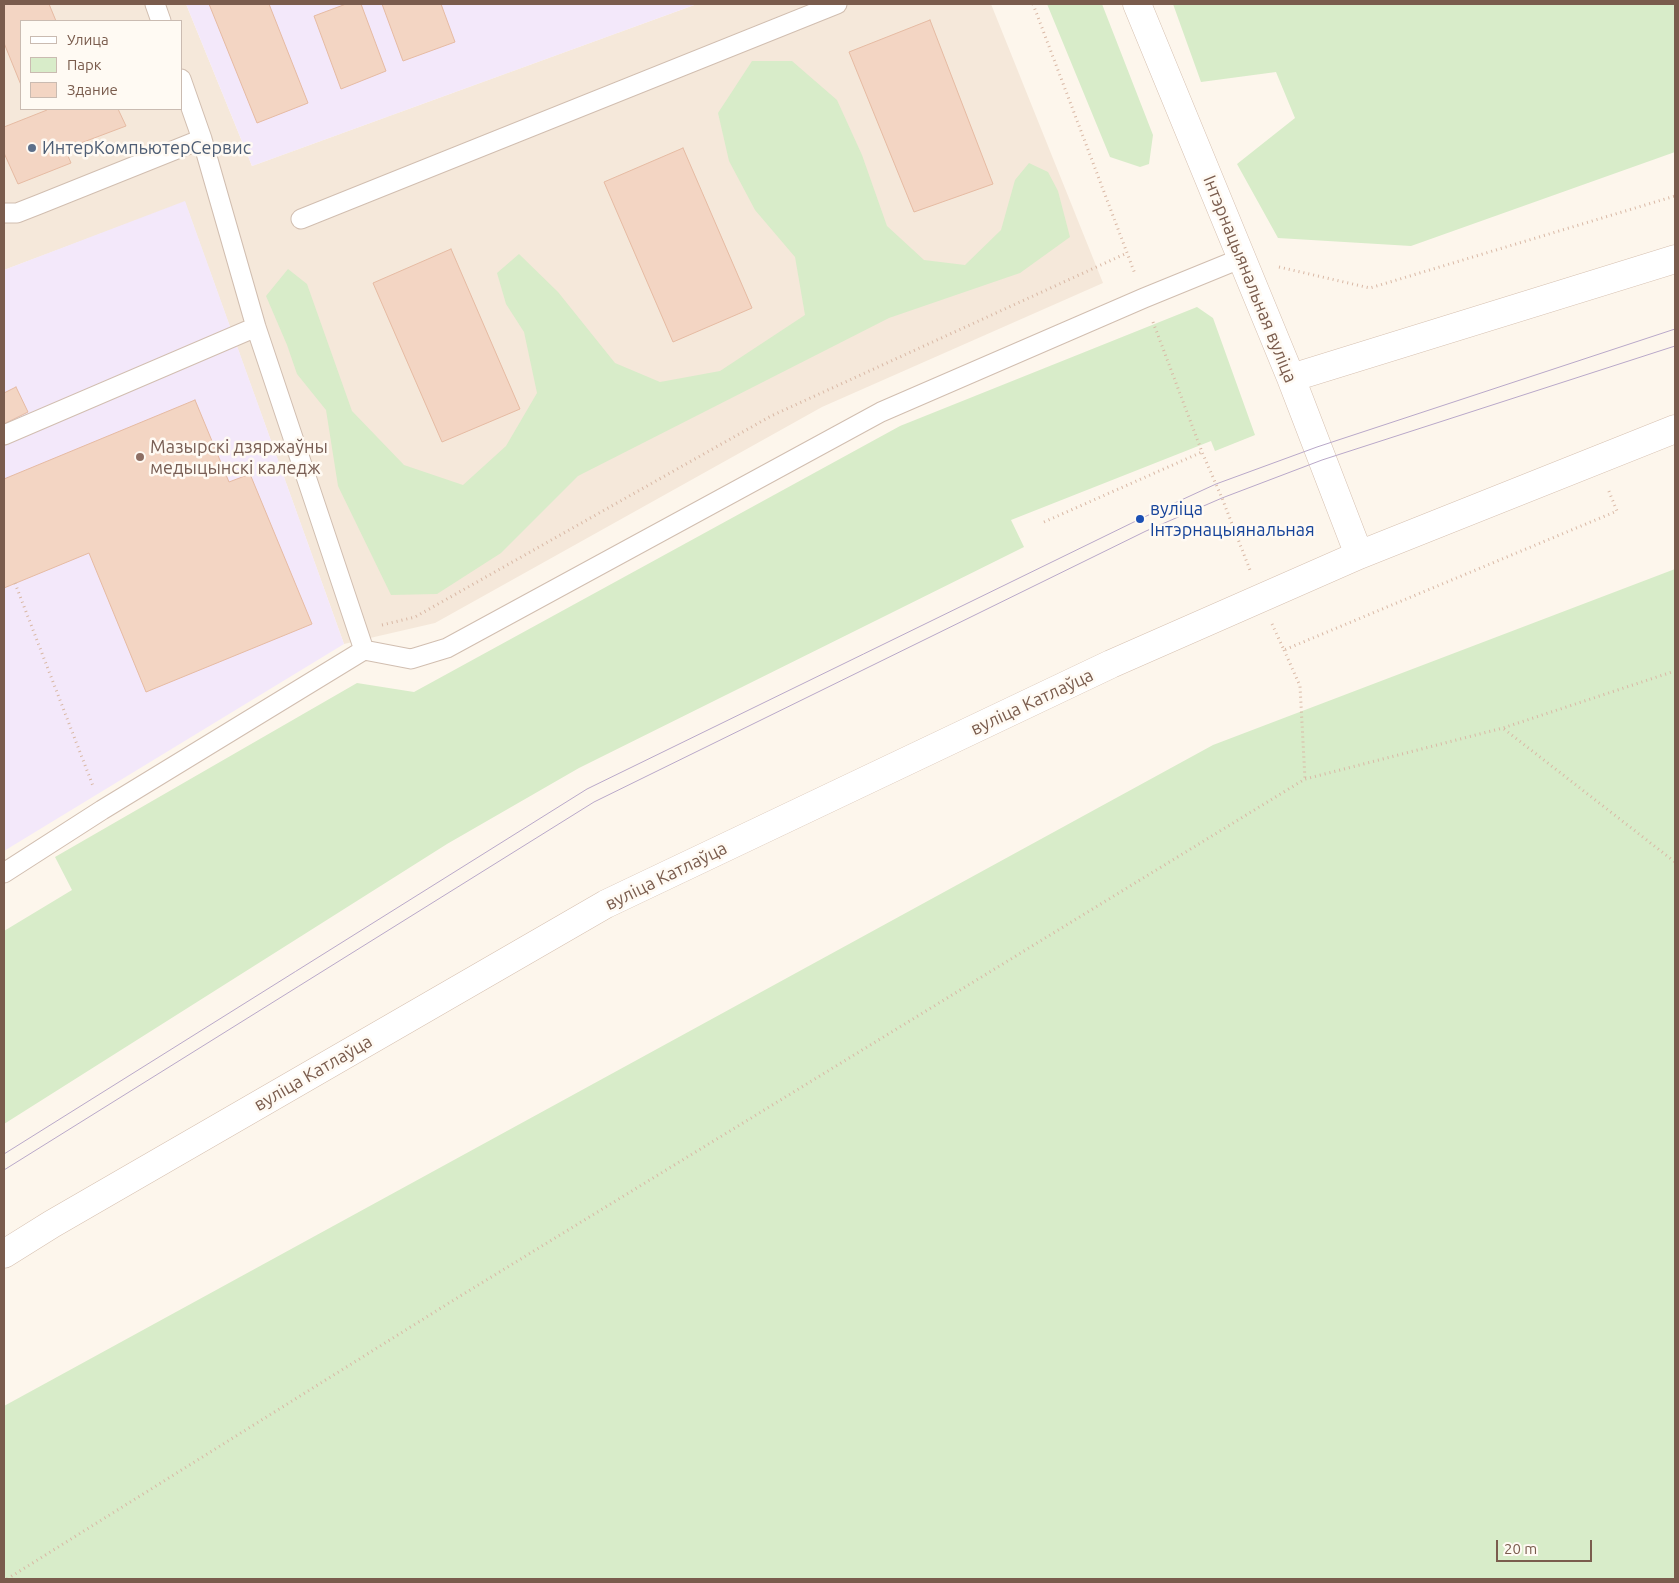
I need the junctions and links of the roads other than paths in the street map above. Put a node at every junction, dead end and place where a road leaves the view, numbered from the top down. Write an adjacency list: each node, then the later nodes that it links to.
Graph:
1 (155, 4): 4 (lane)
2 (837, 4): 8 (lane)
3 (1137, 4): 9 (main road, Інтэрнацыянальная вуліца)
4 (161, 20)
5 (182, 82): 6 (lane)
6 (202, 139): 7 (lane); 11 (lane)
7 (4, 213)
8 (302, 219)
9 (1242, 258): 12 (main road, Інтэрнацыянальная вуліца); 16 (lane)
10 (1675, 259): 12 (main road)
11 (256, 327): 14 (lane); 16 (lane)
12 (1291, 378): 15 (main road, Інтэрнацыянальная вуліца)
13 (1675, 429): 15 (main road, вуліца Катлаўца)
14 (4, 435)
15 (1359, 555): 18 (main road, вуліца Катлаўца)
16 (364, 650): 17 (lane)
17 (4, 873)
18 (4, 1254)

